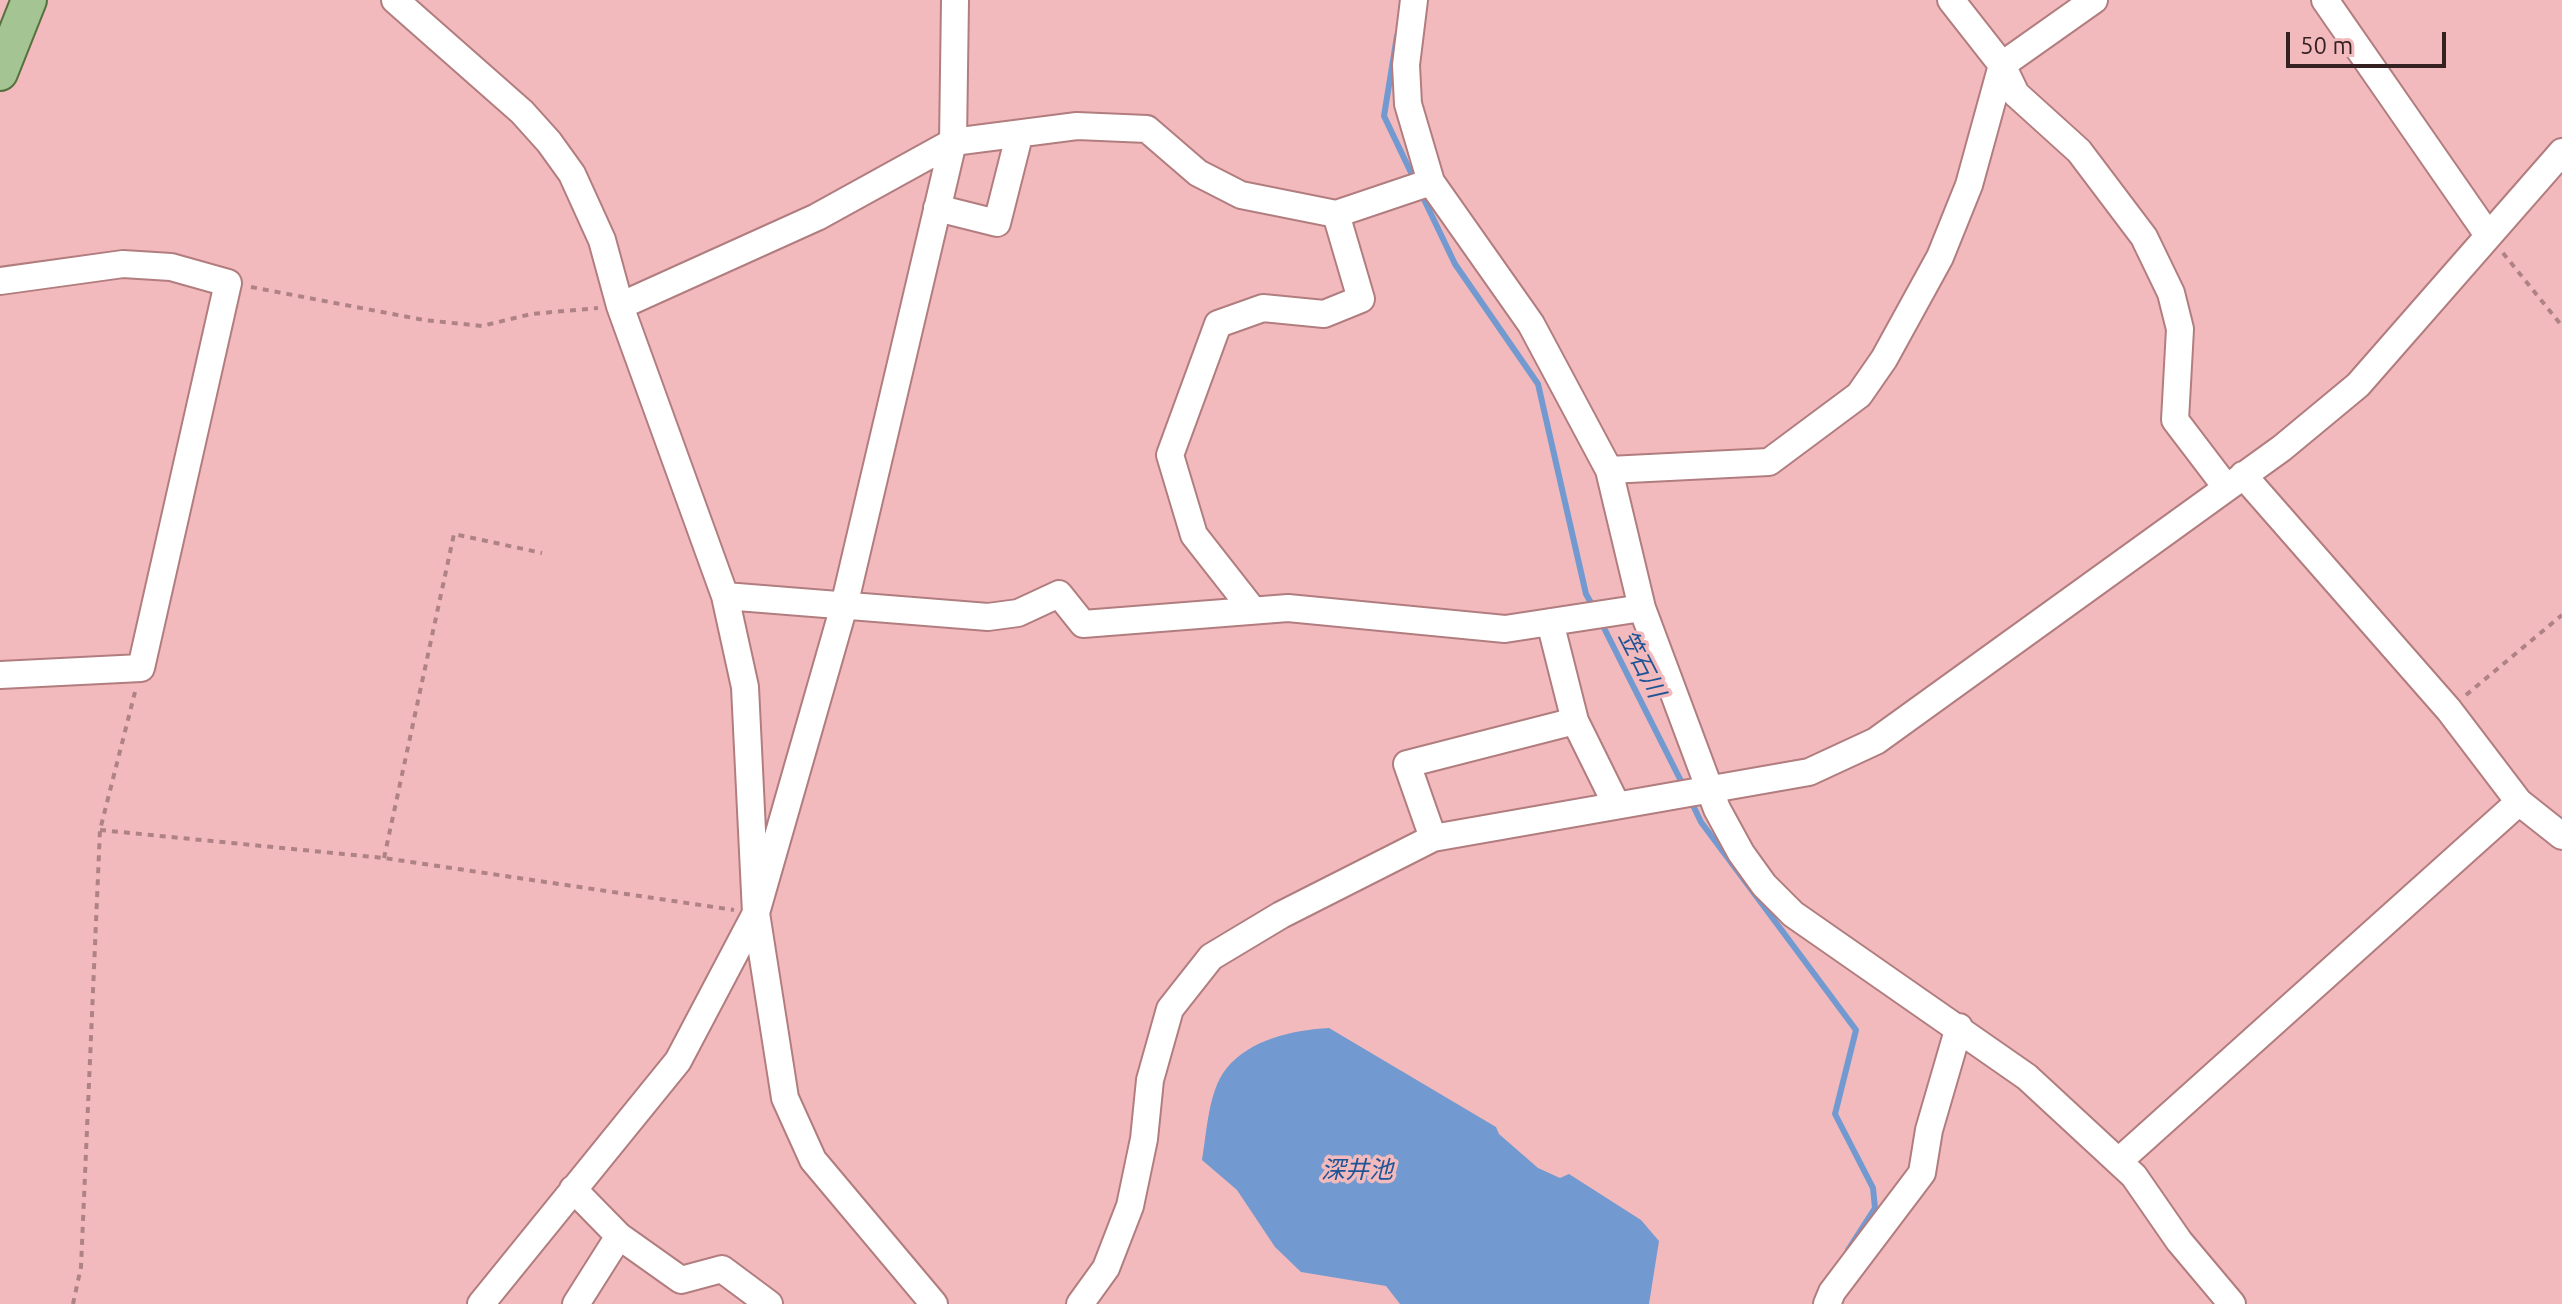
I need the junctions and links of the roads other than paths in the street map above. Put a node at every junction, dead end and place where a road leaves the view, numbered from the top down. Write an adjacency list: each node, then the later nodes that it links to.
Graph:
1 (29, 0): 9 (main road)
2 (395, 0): 18 (street)
3 (955, 0): 11 (street)
4 (1414, 0): 13 (street)
5 (1951, 0): 8 (street)
6 (2094, 0): 8 (street)
7 (2325, 0): 16 (street)
8 (2002, 65): 19 (street); 20 (street)
9 (0, 73)
10 (1019, 136): 11 (street); 14 (street); 15 (street)
11 (953, 142): 14 (street); 18 (street)
12 (2562, 152): 16 (street)
13 (1431, 182): 15 (street); 19 (street)
14 (937, 208): 22 (street)
15 (1336, 214): 24 (street)
16 (2488, 235): 20 (street)
17 (0, 281): 26 (street)
18 (620, 306): 21 (street)
19 (1609, 470): 23 (street)
20 (2235, 481): 28 (street); 29 (street)
21 (725, 596): 22 (street); 33 (street)
22 (844, 606): 24 (street); 33 (street)
23 (1642, 608): 25 (street); 28 (street)
24 (1252, 609): 25 (street)
25 (1550, 622): 27 (street)
26 (0, 675)
27 (1575, 721): 30 (street); 32 (street)
28 (1709, 788): 30 (street); 34 (street)
29 (2519, 802): 31 (street); 35 (street)
30 (1616, 804): 32 (street)
31 (2562, 836)
32 (1433, 838): 42 (street)
33 (756, 913): 36 (street); 41 (street)
34 (1959, 1027): 35 (street); 43 (street)
35 (2119, 1161): 44 (street)
36 (573, 1189): 37 (street); 38 (street)
37 (619, 1236): 39 (street); 40 (street)
38 (481, 1304)
39 (576, 1304)
40 (769, 1304)
41 (934, 1304)
42 (1080, 1304)
43 (1827, 1304)
44 (2232, 1304)

